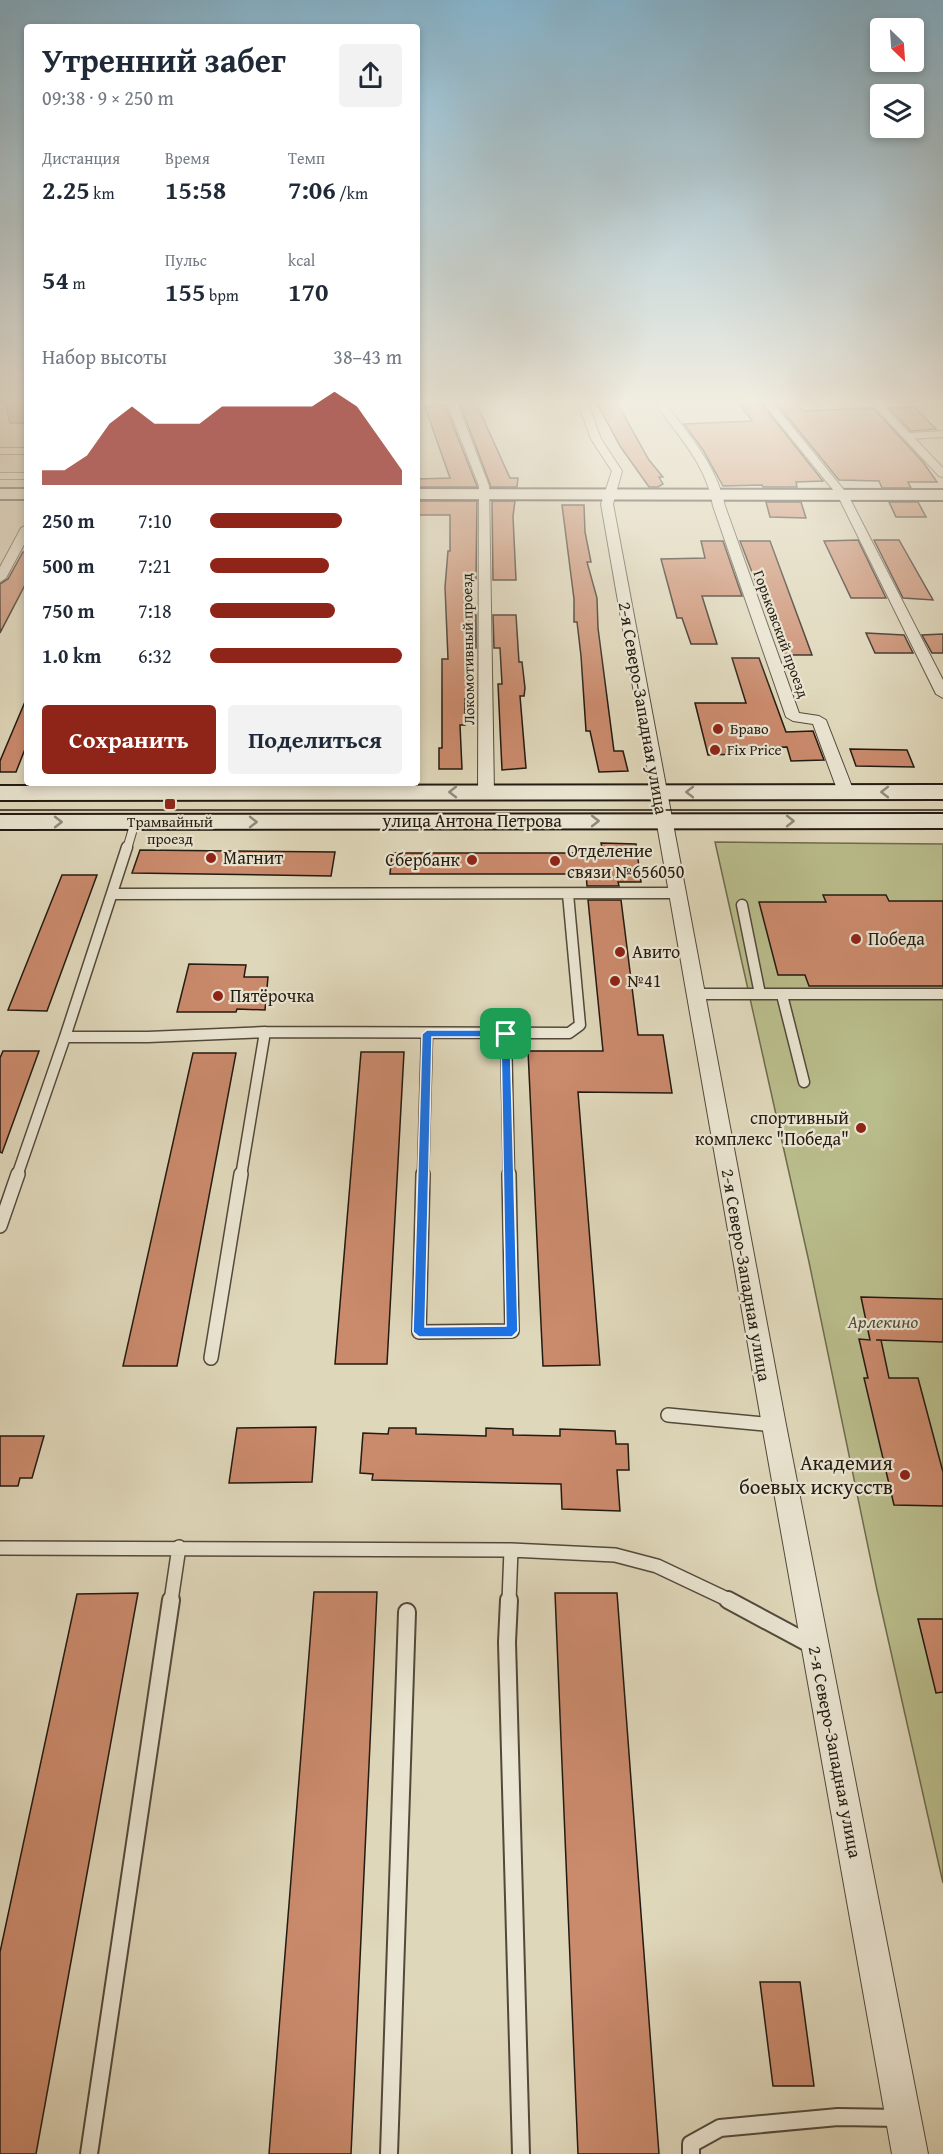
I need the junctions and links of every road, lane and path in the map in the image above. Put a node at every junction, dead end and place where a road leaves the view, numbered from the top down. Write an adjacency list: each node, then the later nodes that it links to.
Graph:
1 (484, 504): 15 (street, Локомотивный проезд)
2 (607, 504): 11 (street, 2-я Северо-Западная улица)
3 (719, 504): 12 (street, Горьковский проезд)
4 (847, 504): 7 (street)
5 (24, 534): 6 (street)
6 (0, 578)
7 (943, 694)
8 (30, 788): 9 (main road, улица Антона Петрова); 14 (main road, улица Антона Петрова)
9 (184, 788): 10 (main road, улица Антона Петрова)
10 (331, 788): 15 (main road, улица Антона Петрова, one-way to 10)
11 (658, 792): 12 (main road, улица Антона Петрова, one-way to 11); 15 (main road, улица Антона Петрова); 19 (street, 2-я Северо-Западная улица)
12 (846, 792): 13 (main road, улица Антона Петрова, one-way to 12)
13 (943, 792)
14 (0, 793)
15 (486, 793)
16 (943, 821): 19 (main road, улица Антона Петрова, one-way to 16)
17 (0, 822): 18 (main road, улица Антона Петрова, one-way to 18)
18 (135, 822): 19 (main road, улица Антона Петрова, one-way to 19); 21 (lane)
19 (664, 822): 20 (street, 2-я Северо-Западная улица)
20 (678, 893): 22 (lane); 24 (street, 2-я Северо-Западная улица)
21 (113, 894): 22 (lane); 31 (lane)
22 (568, 894): 30 (lane)
23 (742, 905): 25 (lane)
24 (695, 994): 25 (lane); 36 (street, 2-я Северо-Западная улица)
25 (760, 994): 27 (lane)
26 (943, 994): 27 (lane)
27 (782, 995): 32 (lane)
28 (265, 1032): 29 (lane); 31 (lane); 34 (lane)
29 (427, 1034): 30 (lane); 30 (lane)
30 (506, 1034)
31 (65, 1037): 33 (lane)
32 (804, 1082)
33 (0, 1226)
34 (211, 1358)
35 (668, 1415): 36 (lane)
36 (774, 1425): 41 (street, 2-я Северо-Западная улица)
37 (179, 1547): 38 (lane); 39 (lane); 43 (lane)
38 (0, 1548)
39 (512, 1550): 41 (lane); 45 (lane)
40 (407, 1612): 44 (lane)
41 (815, 1647): 42 (street, 2-я Северо-Западная улица)
42 (903, 2119): 46 (lane); 47 (street, 2-я Северо-Западная улица)
43 (88, 2154)
44 (389, 2154)
45 (521, 2154)
46 (691, 2154)
47 (910, 2154)

